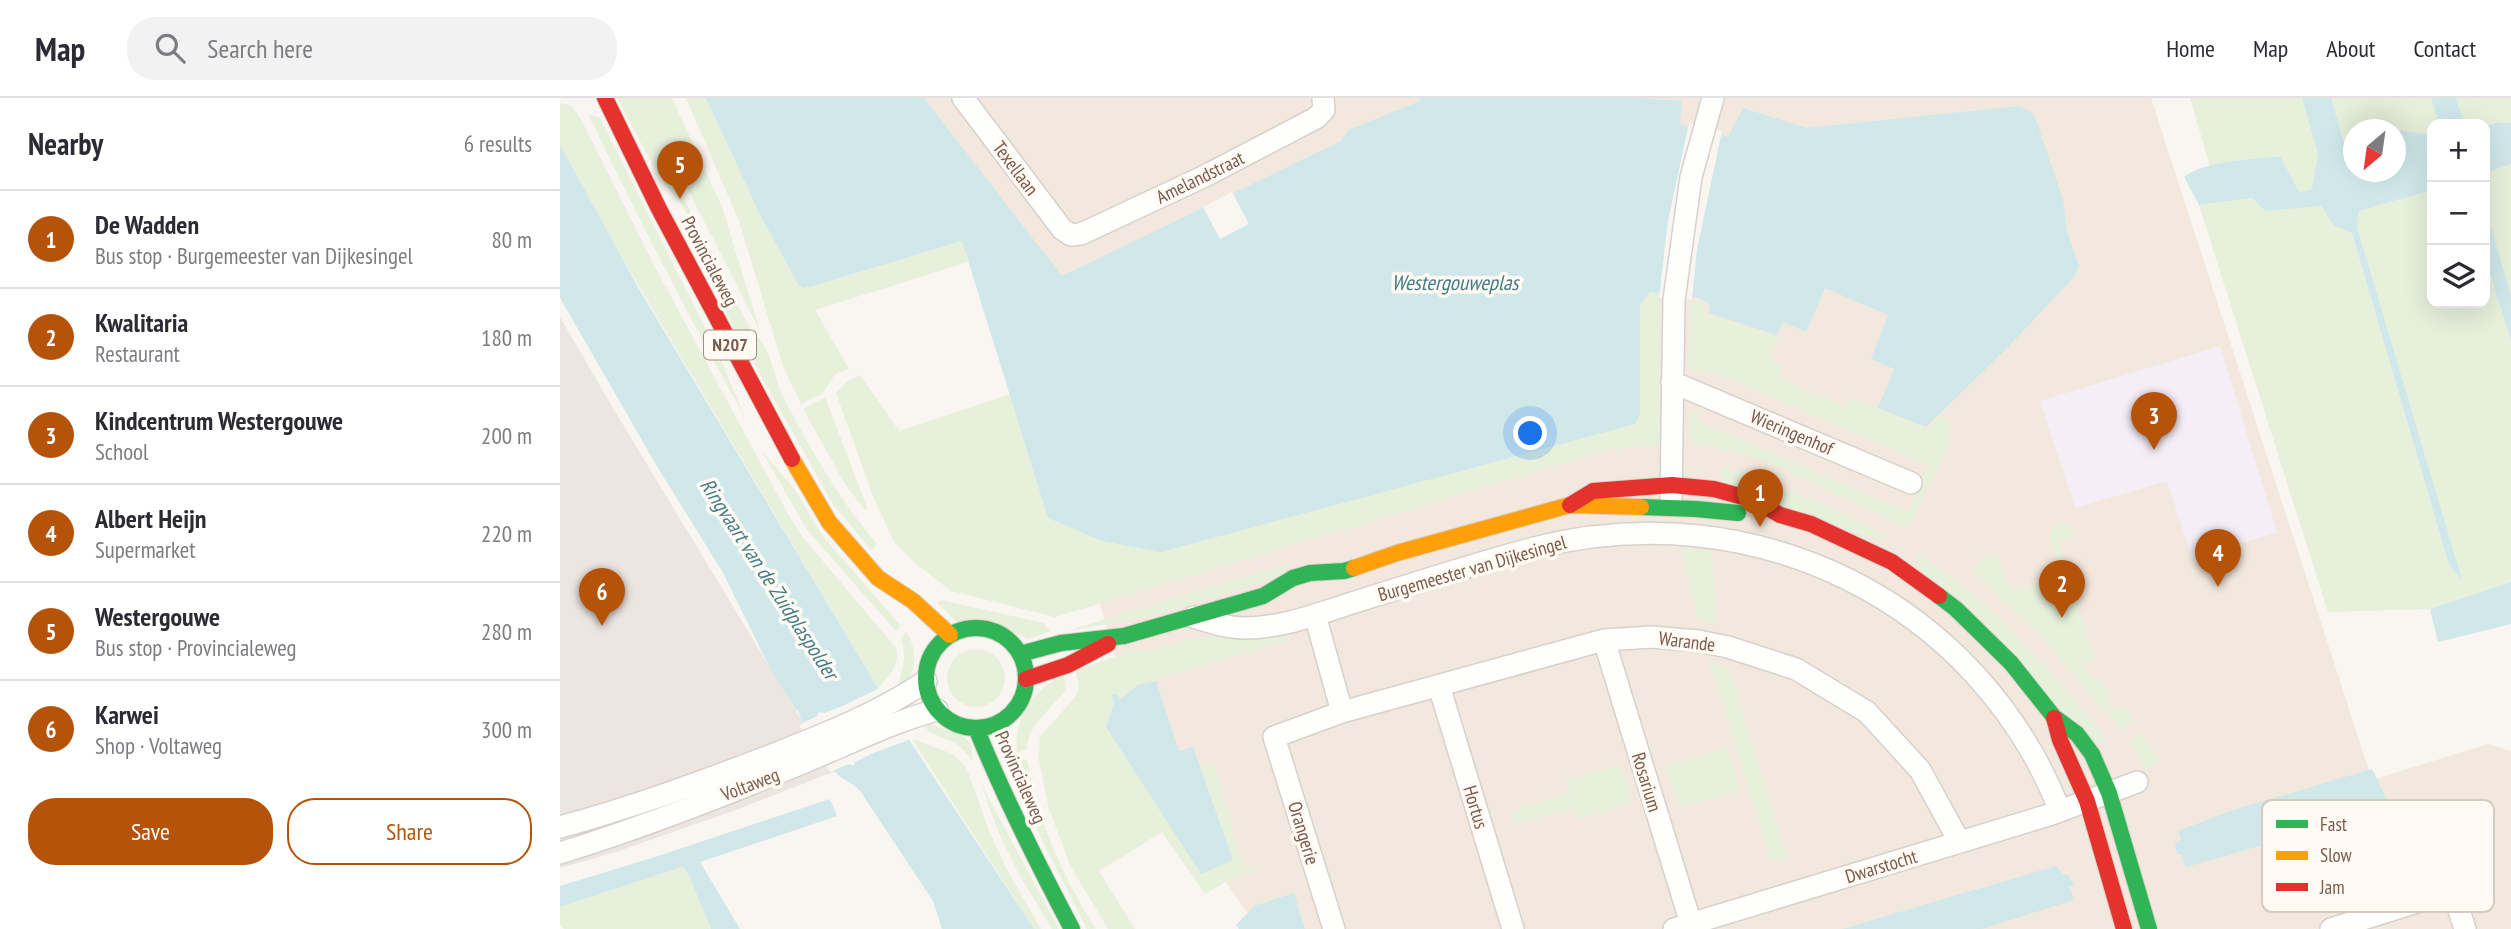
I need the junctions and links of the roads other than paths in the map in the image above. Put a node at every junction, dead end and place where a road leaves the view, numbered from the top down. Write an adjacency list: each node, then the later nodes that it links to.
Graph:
1 (605, 98): 13 (street, Provincialeweg / N207)
2 (1713, 98): 6 (street)
3 (965, 99): 5 (street, Texellaan)
4 (1324, 104): 5 (street, Amelandstraat)
5 (1071, 236)
6 (1672, 382): 7 (street, Wieringenhof); 8 (street)
7 (1911, 482)
8 (1672, 485): 9 (street, Burgemeester van Dijkesingel); 10 (street); 11 (street, Burgemeester van Dijkesingel)
9 (1570, 505): 10 (street, Burgemeester van Dijkesingel); 12 (street, Burgemeester van Dijkesingel)
10 (1671, 506): 11 (street, Burgemeester van Dijkesingel)
11 (1780, 514): 30 (street, Burgemeester van Dijkesingel)
12 (1344, 571): 14 (street, Burgemeester van Dijkesingel); 15 (street, Burgemeester van Dijkesingel)
13 (878, 578): 17 (street, Provincialeweg / N207); 20 (street, Provincialeweg / N207)
14 (1321, 588)
15 (1263, 596): 16 (street, Burgemeester van Dijkesingel); 19 (street, Burgemeester van Dijkesingel)
16 (1299, 597)
17 (898, 612)
18 (1315, 615): 19 (street, Burgemeester van Dijkesingel); 28 (street); 38 (street, Burgemeester van Dijkesingel)
19 (1192, 617): 21 (street, Burgemeester van Dijkesingel)
20 (950, 635): 23 (street); 25 (street)
21 (1124, 636): 23 (street, Burgemeester van Dijkesingel); 24 (street, Burgemeester van Dijkesingel)
22 (1604, 640): 26 (street, Warande); 41 (street, Warande); 46 (street, Rosarium)
23 (1020, 654): 24 (street)
24 (1026, 679): 31 (street)
25 (926, 681): 27 (street); 29 (street, Voltaweg)
26 (1439, 686): 28 (street, Warande); 49 (street, Hortus)
27 (937, 710): 29 (street, Voltaweg); 31 (street)
28 (1342, 712): 32 (street, Warande)
29 (894, 713): 33 (street, Voltaweg)
30 (2054, 717): 36 (street, Burgemeester van Dijkesingel); 37 (street, Burgemeester van Dijkesingel)
31 (976, 728): 42 (street, Provincialeweg)
32 (1274, 737): 48 (street, Orangerie)
33 (804, 752): 39 (street, Voltaweg); 43 (street, Voltaweg)
34 (2137, 782): 36 (street)
35 (1017, 783): 42 (street, Provincialeweg)
36 (2109, 793): 37 (street); 51 (street, Burgemeester van Dijkesingel)
37 (2087, 801): 38 (street, Dwarstocht); 50 (street, Burgemeester van Dijkesingel)
38 (2060, 811): 41 (street, Dwarstocht)
39 (560, 826): 40 (street)
40 (560, 836)
41 (1959, 841): 46 (street, Dwarstocht)
42 (1028, 843): 47 (street, Provincialeweg)
43 (560, 853)
44 (2385, 912): 52 (street)
45 (2459, 912): 53 (street)
46 (1682, 927)
47 (1072, 929)
48 (1334, 929)
49 (1513, 929)
50 (2124, 929)
51 (2149, 929)
52 (2331, 929)
53 (2465, 929)

